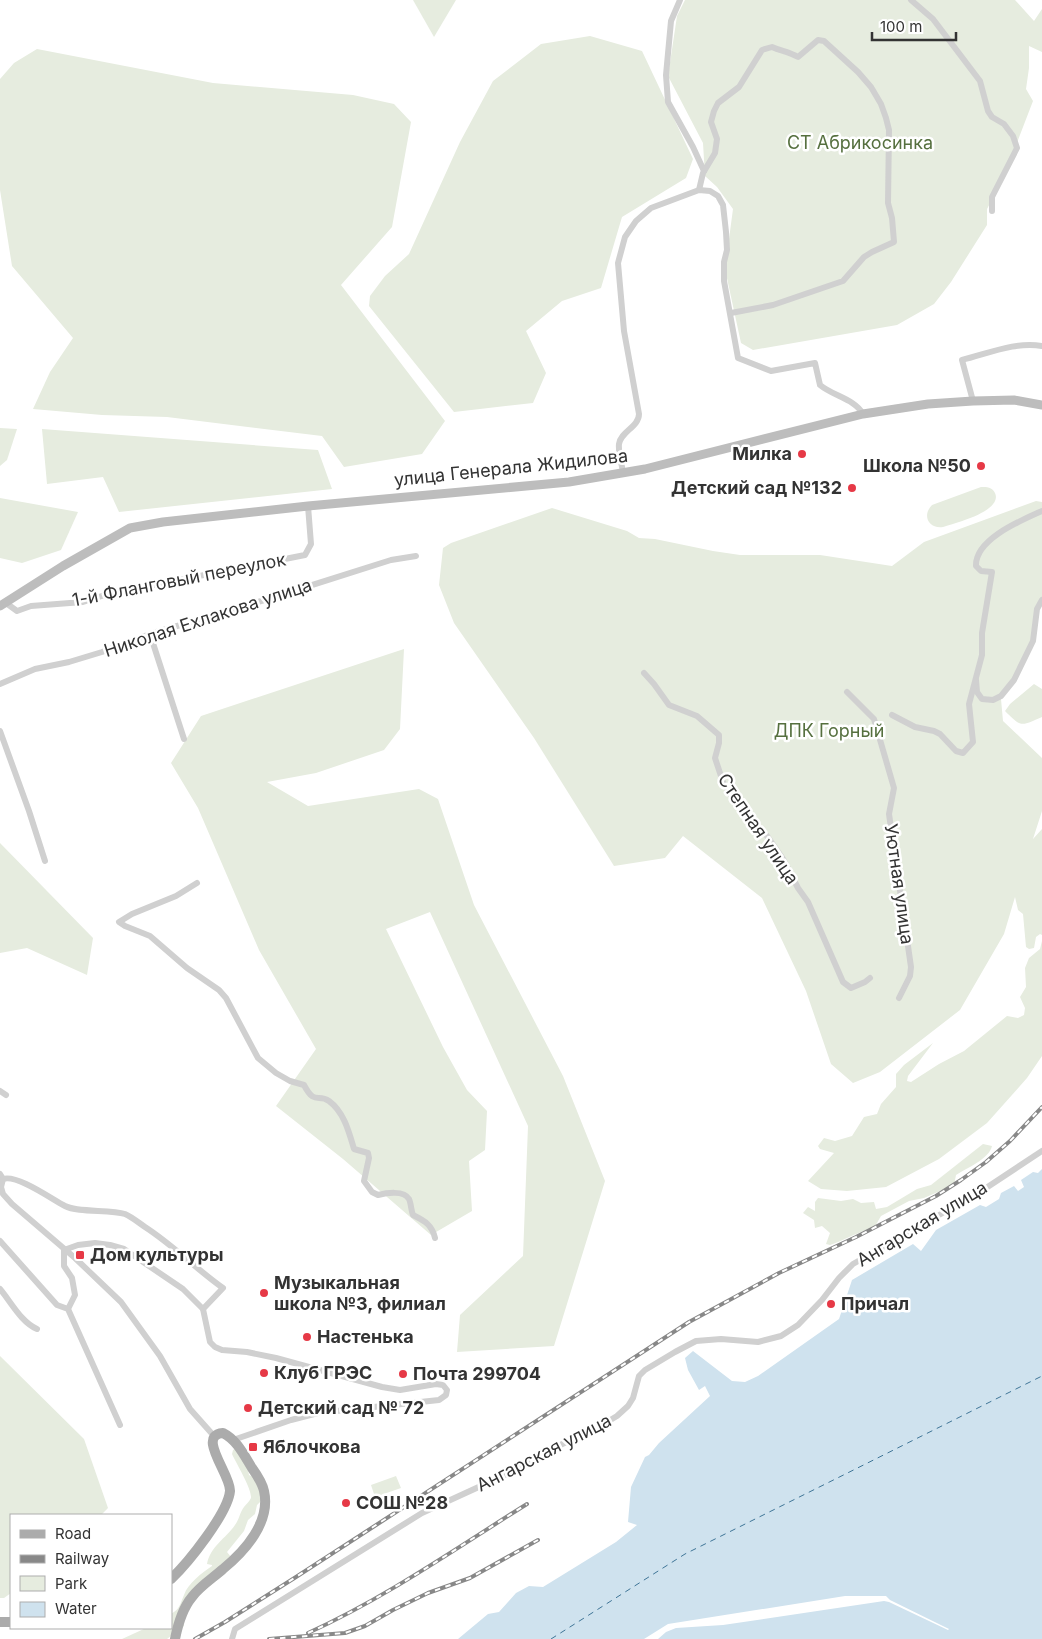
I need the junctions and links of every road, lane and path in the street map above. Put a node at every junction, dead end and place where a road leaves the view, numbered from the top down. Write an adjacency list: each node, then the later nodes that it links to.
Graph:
1 (680, 0): 3 (street)
2 (911, 0): 5 (street)
3 (704, 171): 4 (street); 6 (street)
4 (699, 190): 6 (street); 11 (street)
5 (992, 211)
6 (731, 313): 10 (street)
7 (1042, 346): 8 (street)
8 (973, 400): 9 (main road, улица Генерала Жидилова); 10 (main road, улица Генерала Жидилова)
9 (1042, 404)
10 (863, 414): 11 (main road, улица Генерала Жидилова)
11 (623, 473): 12 (main road, улица Генерала Жидилова)
12 (308, 506): 16 (main road, улица Генерала Жидилова); 16 (street, 1-й Фланговый переулок)
13 (1042, 511): 19 (street)
14 (416, 556): 17 (street, Николая Ехлакова улица)
15 (1042, 600): 19 (street)
16 (3, 605)
17 (150, 634): 20 (street, Николая Ехлакова улица); 24 (street)
18 (644, 673): 27 (street, Степная улица)
19 (976, 676): 22 (street)
20 (0, 684)
21 (847, 692): 28 (street, Уютная улица)
22 (892, 715)
23 (0, 731): 25 (street)
24 (184, 739)
25 (45, 861)
26 (197, 883): 31 (street)
27 (870, 978)
28 (900, 998)
29 (1042, 1151): 43 (street, Ангарская улица)
30 (2, 1177): 33 (street); 36 (street)
31 (435, 1238)
32 (0, 1240): 35 (street)
33 (64, 1250): 35 (street); 36 (street); 39 (street)
34 (0, 1289): 37 (street)
35 (68, 1309): 38 (street)
36 (203, 1309): 40 (street)
37 (37, 1329)
38 (120, 1425)
39 (214, 1436): 40 (main road); 41 (main road)
40 (234, 1440): 42 (main road)
41 (172, 1578)
42 (175, 1636)
43 (232, 1639)

